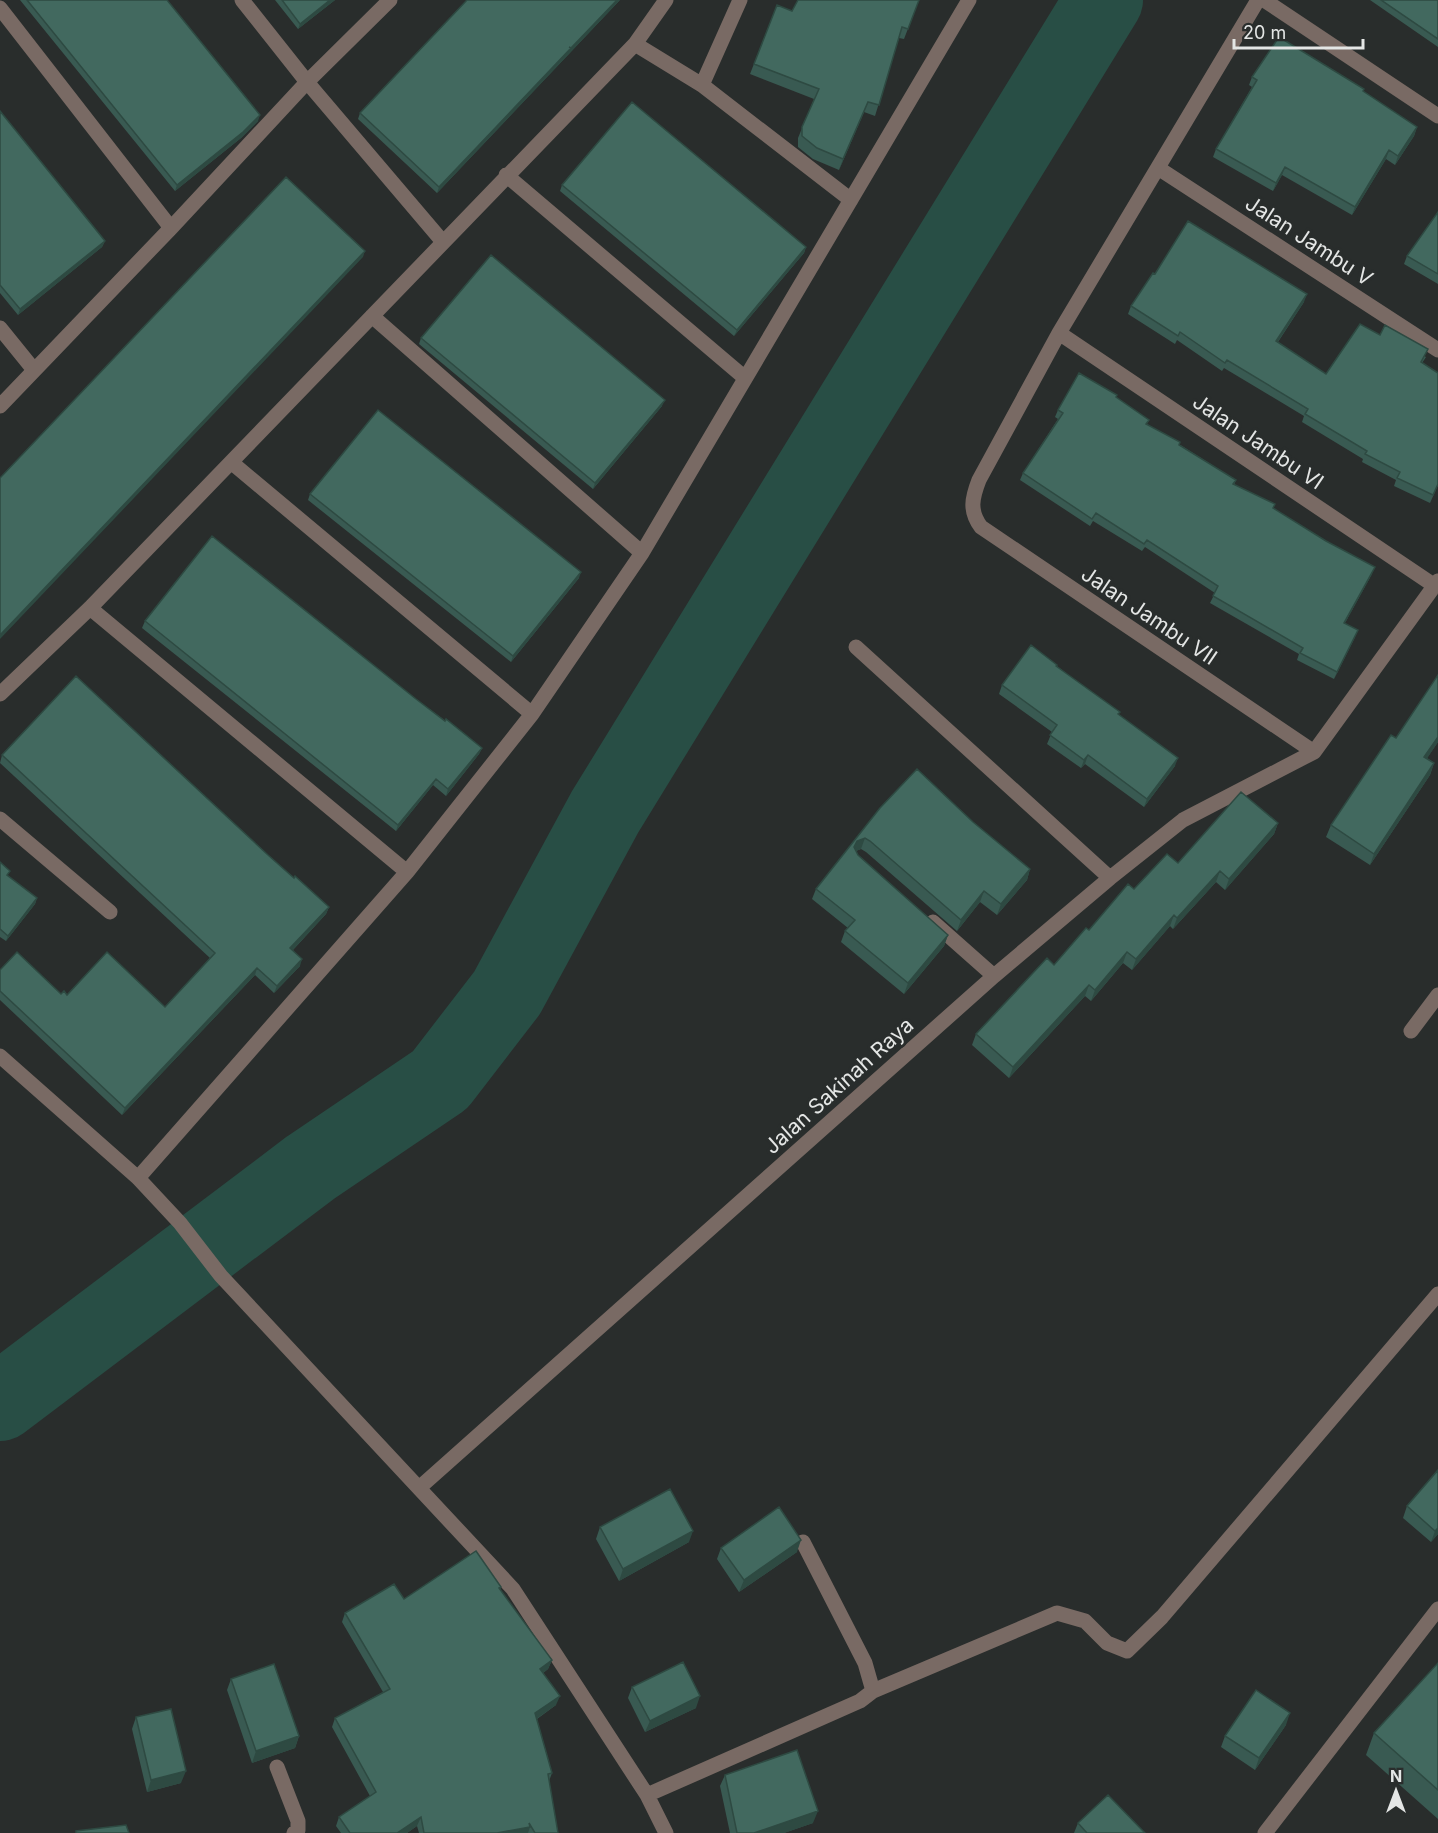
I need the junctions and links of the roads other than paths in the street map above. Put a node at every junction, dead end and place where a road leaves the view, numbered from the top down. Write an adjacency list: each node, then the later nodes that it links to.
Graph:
1 (242, 0): 10 (street)
2 (390, 0): 10 (street)
3 (666, 0): 9 (street)
4 (740, 0): 11 (street)
5 (969, 0): 15 (street)
6 (1258, 0): 13 (street)
7 (1264, 0): 12 (street)
8 (0, 8): 16 (street)
9 (635, 44): 11 (street); 14 (street)
10 (307, 82): 16 (street); 17 (street)
11 (702, 85): 15 (street)
12 (1438, 116)
13 (1158, 168): 20 (street); 21 (street, Jalan Jambu V)
14 (506, 175): 17 (street); 23 (street)
15 (850, 200): 23 (street)
16 (171, 228): 22 (street)
17 (443, 242): 18 (street)
18 (372, 316): 25 (street); 26 (street)
19 (0, 328): 22 (street)
20 (1059, 333): 27 (street, Jalan Jambu VI); 32 (street, Jalan Jambu VII)
21 (1438, 350)
22 (34, 370): 24 (street)
23 (745, 378): 26 (street)
24 (0, 406)
25 (231, 462): 28 (street); 31 (street)
26 (642, 554): 31 (street)
27 (1436, 583): 32 (street)
28 (90, 608): 30 (street); 34 (street)
29 (856, 647): 35 (street)
30 (0, 694)
31 (532, 714): 34 (street)
32 (1314, 752): 35 (street, Jalan Sakinah Raya)
33 (0, 819): 36 (street)
34 (407, 872): 42 (street)
35 (1110, 878): 38 (street, Jalan Sakinah Raya)
36 (110, 912)
37 (923, 913): 38 (street)
38 (994, 976): 44 (street, Jalan Sakinah Raya)
39 (1438, 995): 40 (street)
40 (1411, 1031)
41 (0, 1056): 42 (street)
42 (138, 1178): 44 (street)
43 (1438, 1294): 47 (street)
44 (419, 1488): 49 (street)
45 (804, 1542): 47 (street)
46 (1438, 1610): 52 (street)
47 (873, 1691): 49 (street)
48 (277, 1767): 50 (street)
49 (647, 1795): 51 (street)
50 (294, 1833)
51 (666, 1833)
52 (1265, 1833)

